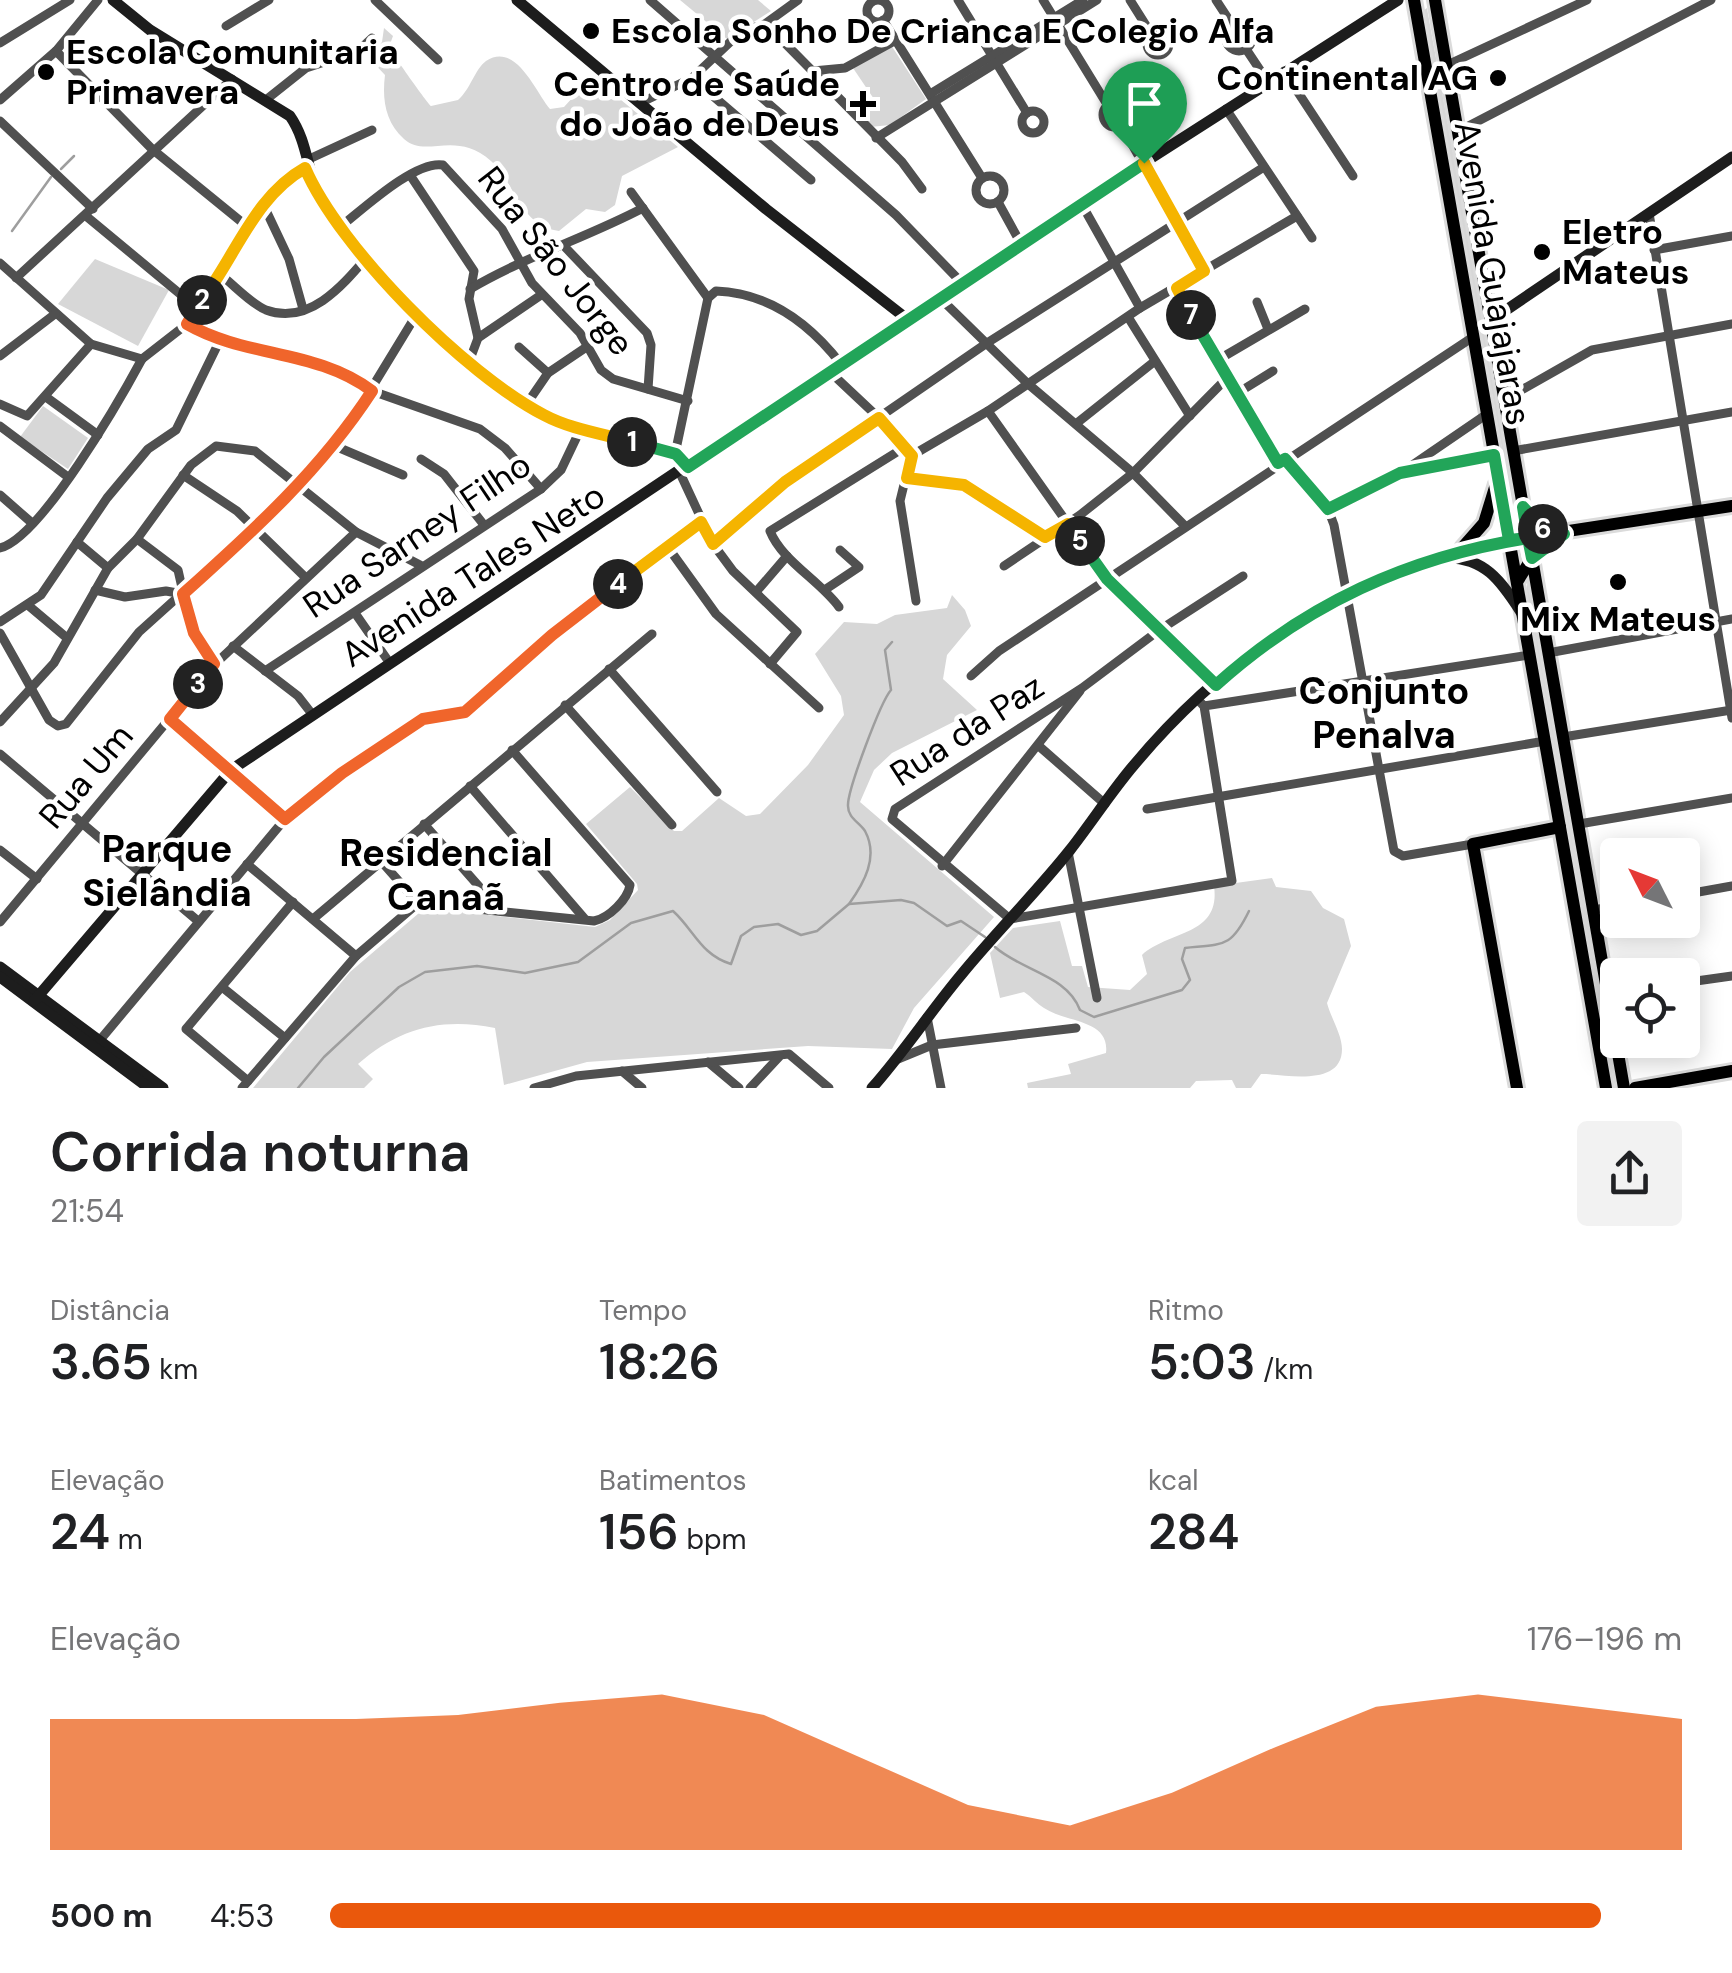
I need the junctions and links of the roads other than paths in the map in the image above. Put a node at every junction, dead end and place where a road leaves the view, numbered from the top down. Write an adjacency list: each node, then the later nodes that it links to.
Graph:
1 (70, 0): 28 (street)
2 (98, 0): 30 (street)
3 (113, 0): 39 (main road)
4 (269, 0): 22 (street)
5 (375, 0): 33 (street)
6 (518, 0): 45 (main road)
7 (650, 0): 31 (street)
8 (798, 0): 23 (street)
9 (958, 0): 32 (street)
10 (1044, 0): 21 (street)
11 (1082, 0): 21 (street)
12 (1097, 0): 21 (street)
13 (1130, 0): 25 (street)
14 (1216, 0): 24 (street)
15 (1395, 0): 37 (main road, Avenida Tales Neto)
16 (1414, 0): 107 (main road, Avenida Guajajaras)
17 (1434, 0): 34 (main road, Avenida Guajajaras)
18 (1587, 0): 34 (street)
19 (1712, 0): 52 (street)
20 (883, 20): 27 (street)
21 (1056, 21): 32 (street); 46 (street)
22 (226, 26)
23 (762, 26): 31 (street); 35 (street)
24 (1233, 26): 29 (street); 29 (street)
25 (1152, 35)
26 (372, 38): 43 (street)
27 (896, 40): 36 (street); 42 (street)
28 (0, 43)
29 (1246, 49): 40 (street)
30 (56, 52): 44 (street); 54 (street)
31 (716, 58): 38 (street); 87 (street)
32 (994, 59): 42 (street); 48 (street)
33 (438, 60)
34 (1445, 66): 52 (main road, Avenida Guajajaras)
35 (813, 71): 36 (street); 41 (street)
36 (837, 71): 41 (street)
37 (1284, 71): 40 (main road, Avenida Tales Neto); 60 (street)
38 (692, 78): 45 (street); 62 (street)
39 (232, 79): 43 (main road); 54 (street)
40 (1268, 82): 47 (main road, Avenida Tales Neto)
41 (824, 84): 53 (street)
42 (932, 97): 53 (street); 61 (street)
43 (266, 99): 57 (main road)
44 (0, 100)
45 (640, 103): 101 (main road)
46 (1108, 106): 50 (street); 50 (street)
47 (1226, 109): 56 (main road, Avenida Tales Neto); 58 (street)
48 (1027, 113)
49 (0, 121): 69 (street)
50 (1121, 125): 56 (street)
51 (372, 130): 57 (street)
52 (1457, 132): 102 (main road, Avenida Guajajaras)
53 (876, 138): 63 (street)
54 (152, 149): 69 (street); 73 (street)
55 (1732, 157): 70 (main road)
56 (1144, 163): 66 (main road, Avenida Tales Neto); 72 (street)
57 (306, 164): 67 (street); 74 (main road)
58 (1264, 167): 71 (street); 72 (street)
59 (410, 176): 74 (street); 81 (street, Rua São Jorge); 89 (street)
60 (1354, 176)
61 (982, 178): 65 (street); 65 (street)
62 (811, 180)
63 (922, 189)
64 (631, 192): 68 (street)
65 (998, 202): 77 (street)
66 (1080, 203): 77 (main road, Avenida Tales Neto); 82 (street)
67 (263, 204): 73 (street); 97 (street)
68 (644, 208): 78 (street); 92 (street)
69 (89, 212): 86 (street); 94 (street)
70 (1649, 213): 79 (street); 102 (main road)
71 (1297, 216): 76 (street); 84 (street)
72 (1177, 224): 82 (street); 84 (street)
73 (249, 228): 85 (street)
74 (340, 228): 80 (main road)
75 (1732, 236): 79 (street)
76 (1312, 238)
77 (1020, 242): 87 (main road, Avenida Tales Neto)
78 (564, 246): 81 (street); 125 (street)
79 (1654, 250): 106 (street)
80 (367, 257): 97 (street); 98 (main road)
81 (520, 259): 89 (street); 90 (street, Rua São Jorge)
82 (1112, 260): 95 (street); 110 (street)
83 (0, 264): 86 (street)
84 (1204, 271): 88 (street)
85 (221, 275): 94 (street); 97 (street)
86 (16, 278): 99 (street)
87 (961, 282): 91 (main road, Avenida Tales Neto)
88 (1177, 288): 95 (street); 117 (street)
89 (470, 289): 108 (street)
90 (542, 296): 108 (street); 112 (street, Rua São Jorge)
91 (939, 297): 101 (main road, Avenida Tales Neto); 110 (street)
92 (708, 298): 119 (street); 129 (street)
93 (1256, 302): 105 (street)
94 (197, 308): 103 (street)
95 (1140, 308): 100 (street)
96 (1305, 309): 105 (street)
97 (303, 310)
98 (418, 312): 118 (main road); 126 (street)
99 (55, 314): 111 (street); 114 (street)
100 (1128, 317): 116 (street); 124 (street)
101 (907, 319): 119 (main road, Avenida Tales Neto)
102 (1490, 320): 130 (main road, Avenida Guajajaras)
103 (187, 324): 109 (street); 115 (street)
104 (1732, 324): 106 (street)
105 (1268, 329): 117 (street)
106 (1667, 334): 130 (street); 138 (street)
107 (1474, 337): 135 (main road, Avenida Guajajaras); 149 (street)
108 (478, 338): 118 (street)
109 (219, 342): 126 (street); 177 (street)
110 (987, 343): 124 (street); 137 (street)
111 (91, 344): 115 (street); 128 (street)
112 (588, 346): 122 (street); 125 (street, Rua São Jorge)
113 (519, 347): 122 (street)
114 (0, 356)
115 (142, 359): 142 (street)
116 (1155, 361): 136 (street); 139 (street)
117 (1216, 361): 123 (street)
118 (468, 362): 131 (main road)
119 (841, 364): 121 (main road, Avenida Tales Neto)
120 (1274, 371): 127 (street)
121 (829, 372): 137 (street); 150 (main road, Avenida Tales Neto)
122 (548, 373): 131 (street)
123 (1226, 379): 127 (street); 136 (street)
124 (1027, 383): 133 (street); 139 (street)
125 (648, 389): 129 (street, Rua São Jorge)
126 (372, 391): 143 (street); 159 (street)
127 (1236, 394): 149 (street)
128 (46, 398): 132 (street); 142 (street)
129 (688, 400): 146 (street)
130 (1504, 400): 145 (main road, Avenida Guajajaras)
131 (526, 405): 141 (main road)
132 (1, 407)
133 (988, 411): 144 (street); 167 (street)
134 (1732, 412): 138 (street)
135 (1487, 414): 147 (main road, Avenida Guajajaras); 152 (street)
136 (1190, 416): 151 (street)
137 (879, 418): 144 (street); 178 (street)
138 (1681, 421): 145 (street); 164 (street)
139 (1077, 423): 151 (street)
140 (0, 426): 156 (street)
141 (581, 428): 146 (main road); 159 (street, Rua Sarney Filho)
142 (98, 435): 156 (street)
143 (335, 446): 154 (street); 158 (street)
144 (908, 451): 157 (street); 183 (street)
145 (1513, 451): 162 (main road, Avenida Guajajaras)
146 (676, 454): 150 (main road)
147 (1494, 455): 152 (street); 155 (main road, Avenida Guajajaras)
148 (422, 459): 168 (street)
149 (1282, 461): 163 (street); 169 (street)
150 (684, 470): 165 (street); 213 (main road, Avenida Tales Neto)
151 (1133, 472): 167 (street); 169 (street)
152 (1400, 473): 163 (street)
153 (183, 475): 158 (street); 170 (street); 175 (street)
154 (403, 475)
155 (1497, 476): 176 (main road, Avenida Guajajaras); 181 (main road)
156 (68, 477): 166 (street)
157 (907, 478): 173 (street); 198 (street)
158 (300, 487): 170 (street); 171 (street)
159 (541, 489): 168 (street, Rua Sarney Filho)
160 (0, 495): 166 (street)
161 (1732, 506): 164 (main road)
162 (1523, 507): 172 (main road); 174 (main road, Avenida Guajajaras)
163 (1328, 509): 196 (street)
164 (1696, 512): 172 (main road); 205 (street)
165 (701, 522): 178 (street); 179 (street)
166 (32, 524): 180 (street)
167 (1068, 524): 173 (street); 191 (street)
168 (484, 525): 186 (street, Rua Sarney Filho)
169 (1184, 526): 191 (street)
170 (256, 528): 190 (street); 197 (street)
171 (356, 532): 186 (street); 190 (street, Rua Um)
172 (1564, 534): 174 (main road); 184 (main road)
173 (1045, 537): 187 (street)
174 (1528, 538): 176 (main road); 184 (main road, Avenida Guajajaras)
175 (137, 539): 188 (street); 197 (street)
176 (1509, 540): 181 (main road); 192 (main road, Avenida Guajajaras)
177 (78, 542): 188 (street); 199 (street)
178 (713, 544): 195 (street)
179 (667, 546): 215 (street); 244 (street)
180 (0, 548)
181 (1462, 548): 185 (main road)
182 (840, 550): 193 (street)
183 (787, 556): 193 (street); 195 (street)
184 (1532, 558): 192 (main road); 211 (main road, Avenida Guajajaras)
185 (1420, 562): 196 (main road); 202 (main road)
186 (420, 566): 201 (street, Rua Sarney Filho)
187 (1004, 566)
188 (108, 568): 194 (street)
189 (1244, 576): 206 (street, Rua da Paz)
190 (306, 578): 210 (street, Rua Um)
191 (1107, 579): 206 (street); 218 (street)
192 (1517, 582): 202 (main road, Avenida Guajajaras)
193 (826, 589): 200 (street)
194 (95, 590): 197 (street); 209 (street)
195 (756, 592): 215 (street)
196 (1348, 592): 219 (street); 220 (main road)
197 (183, 594): 214 (street); 221 (street)
198 (916, 601)
199 (29, 606): 204 (street); 209 (street)
200 (839, 606)
201 (354, 614): 213 (street); 217 (street, Rua Sarney Filho)
202 (1522, 614): 212 (main road, Avenida Guajajaras)
203 (1732, 619): 205 (street)
204 (0, 622)
205 (1716, 622): 211 (street); 226 (street)
206 (1158, 631): 220 (street); 222 (street, Rua da Paz)
207 (0, 633): 221 (street)
208 (652, 634): 216 (street)
209 (67, 638): 221 (street)
210 (232, 646): 214 (street, Rua Um); 217 (street)
211 (1548, 653): 231 (main road, Avenida Guajajaras)
212 (1530, 656): 219 (street); 232 (main road, Avenida Guajajaras)
213 (389, 662): 227 (main road, Avenida Tales Neto)
214 (214, 664): 229 (street, Rua Um)
215 (770, 664): 225 (street)
216 (609, 669): 223 (street); 239 (street)
217 (265, 671): 227 (street)
218 (971, 676)
219 (1364, 682): 224 (street); 237 (street)
220 (1216, 685): 224 (main road)
221 (31, 686): 230 (street)
222 (1082, 688): 233 (street); 255 (street, Rua da Paz)
223 (565, 704): 234 (street); 248 (street)
224 (1201, 704): 240 (street); 242 (main road)
225 (819, 708)
226 (1731, 710): 228 (street); 231 (street)
227 (312, 714): 236 (main road, Avenida Tales Neto)
228 (1732, 718)
229 (170, 719): 236 (street); 245 (street, Rua Um)
230 (0, 722)
231 (1563, 738): 247 (main road, Avenida Guajajaras)
232 (1544, 741): 237 (street); 249 (main road, Avenida Guajajaras)
233 (1040, 747): 242 (street); 255 (street)
234 (512, 750): 238 (street); 266 (street)
235 (0, 754): 245 (street)
236 (231, 770): 244 (street); 256 (main road, Avenida Tales Neto)
237 (1379, 770): 240 (street); 250 (street)
238 (470, 786): 246 (street); 266 (street)
239 (717, 792)
240 (1219, 797): 243 (street); 265 (street)
241 (1732, 798): 247 (street)
242 (1105, 804): 252 (main road)
243 (1147, 810)
244 (285, 819): 254 (street)
245 (82, 823): 256 (street); 257 (street, Rua Um)
246 (424, 824): 253 (street); 262 (street)
247 (1579, 824): 264 (main road, Avenida Guajajaras)
248 (672, 825)
249 (1560, 828): 250 (main road); 302 (main road, Avenida Guajajaras)
250 (1473, 844): 301 (main road)
251 (0, 850): 257 (street)
252 (1068, 852): 265 (street); 268 (main road)
253 (381, 861): 261 (street); 267 (street)
254 (248, 864): 260 (street); 269 (street)
255 (942, 866): 268 (street, Rua da Paz)
256 (141, 873): 269 (street); 278 (main road, Avenida Tales Neto)
257 (37, 879): 270 (street, Rua Um)
258 (1732, 886): 259 (street)
259 (1700, 892)
260 (293, 902): 267 (street); 277 (street)
261 (418, 903): 262 (street); 271 (street)
262 (498, 908): 266 (street)
263 (1600, 909): 264 (street)
264 (1593, 910): 272 (main road, Avenida Guajajaras)
265 (1080, 911): 268 (street); 279 (street)
266 (584, 918)
267 (313, 919): 271 (street)
268 (1010, 920): 280 (main road)
269 (198, 921): 283 (street)
270 (0, 922)
271 (356, 956): 282 (street)
272 (1604, 958)
273 (0, 967): 278 (main road)
274 (1732, 976): 276 (street)
275 (0, 977): 278 (main road)
276 (1700, 981)
277 (222, 987): 282 (street); 291 (street)
278 (36, 998): 283 (main road)
279 (1097, 998)
280 (927, 1017): 284 (street); 287 (main road)
281 (1076, 1028): 284 (street)
282 (285, 1038): 291 (street)
283 (98, 1042): 293 (main road); 294 (main road)
284 (932, 1044): 287 (street); 300 (street)
285 (780, 1056): 288 (street); 297 (street); 298 (street)
286 (1620, 1058): 303 (main road, Avenida Guajajaras)
287 (898, 1059): 299 (main road)
288 (708, 1062): 290 (street); 296 (street)
289 (1732, 1070): 304 (main road)
290 (622, 1072): 292 (street); 295 (street)
291 (245, 1085)
292 (639, 1087)
293 (150, 1088)
294 (163, 1088)
295 (534, 1088)
296 (738, 1088)
297 (750, 1088)
298 (829, 1088)
299 (872, 1088)
300 (941, 1088)
301 (1518, 1088)
302 (1606, 1088)
303 (1624, 1088)
304 (1635, 1088)

